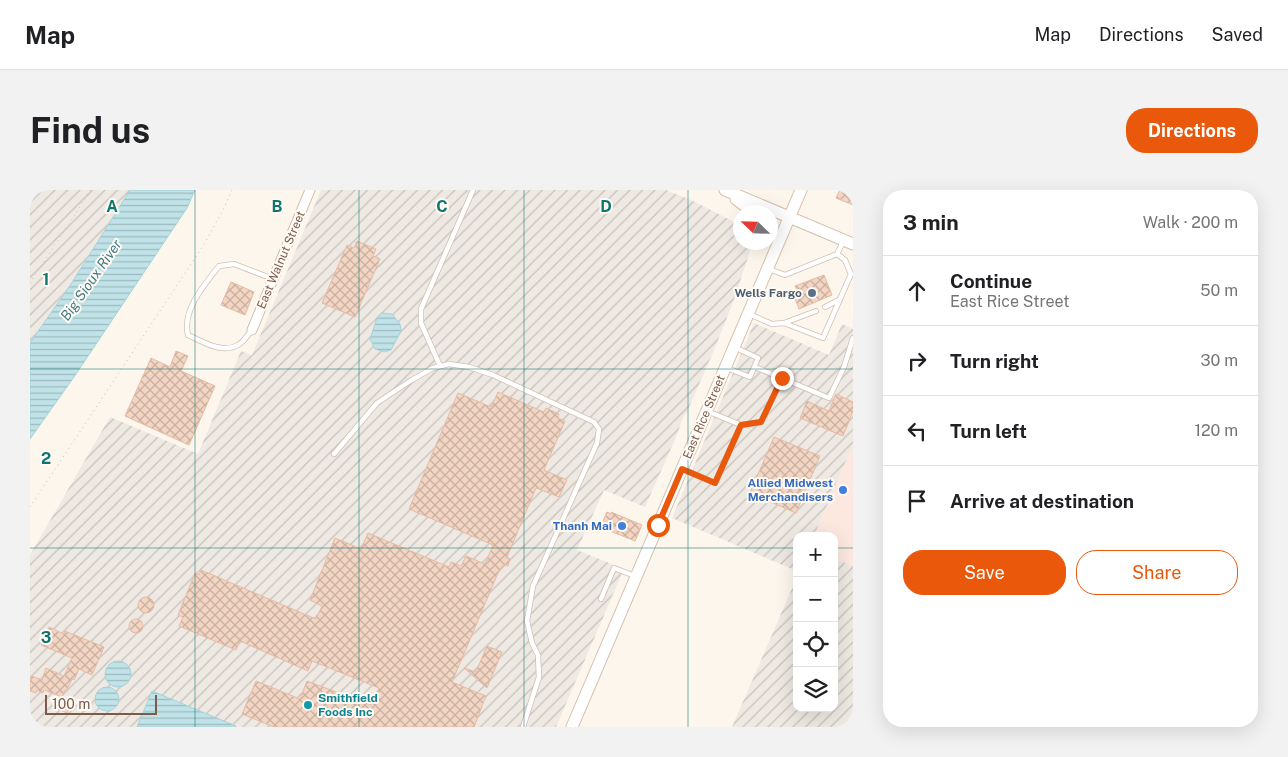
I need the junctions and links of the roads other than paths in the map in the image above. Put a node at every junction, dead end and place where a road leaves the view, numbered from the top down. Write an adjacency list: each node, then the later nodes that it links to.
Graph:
1 (310, 190): 11 (street, East Walnut Street)
2 (473, 190): 21 (lane)
3 (725, 190): 5 (street); 6 (street)
4 (801, 190): 6 (street, East Rice Street)
5 (744, 205)
6 (790, 217): 7 (street); 10 (street, East Rice Street)
7 (848, 242): 9 (lane)
8 (768, 250): 12 (street)
9 (837, 254): 10 (lane); 13 (lane)
10 (768, 268): 12 (street, East Rice Street)
11 (273, 278): 18 (street, East Walnut Street); 18 (lane)
12 (763, 280): 16 (street, East Rice Street)
13 (840, 300): 14 (lane); 17 (lane)
14 (825, 307)
15 (816, 311): 17 (lane)
16 (748, 314): 17 (lane); 20 (street, East Rice Street)
17 (784, 323)
18 (252, 330)
19 (853, 338): 24 (lane)
20 (734, 347): 22 (street, East Rice Street); 23 (lane)
21 (440, 366): 27 (lane); 31 (lane)
22 (726, 367): 23 (lane); 25 (street, East Rice Street)
23 (754, 367): 24 (lane)
24 (782, 378): 26 (lane)
25 (707, 410): 26 (lane); 28 (street, East Rice Street)
26 (741, 425): 28 (lane)
27 (334, 454)
28 (682, 469): 29 (street, East Rice Street)
29 (636, 577): 30 (lane); 32 (street, East Rice Street)
30 (601, 599)
31 (523, 727)
32 (572, 727)

